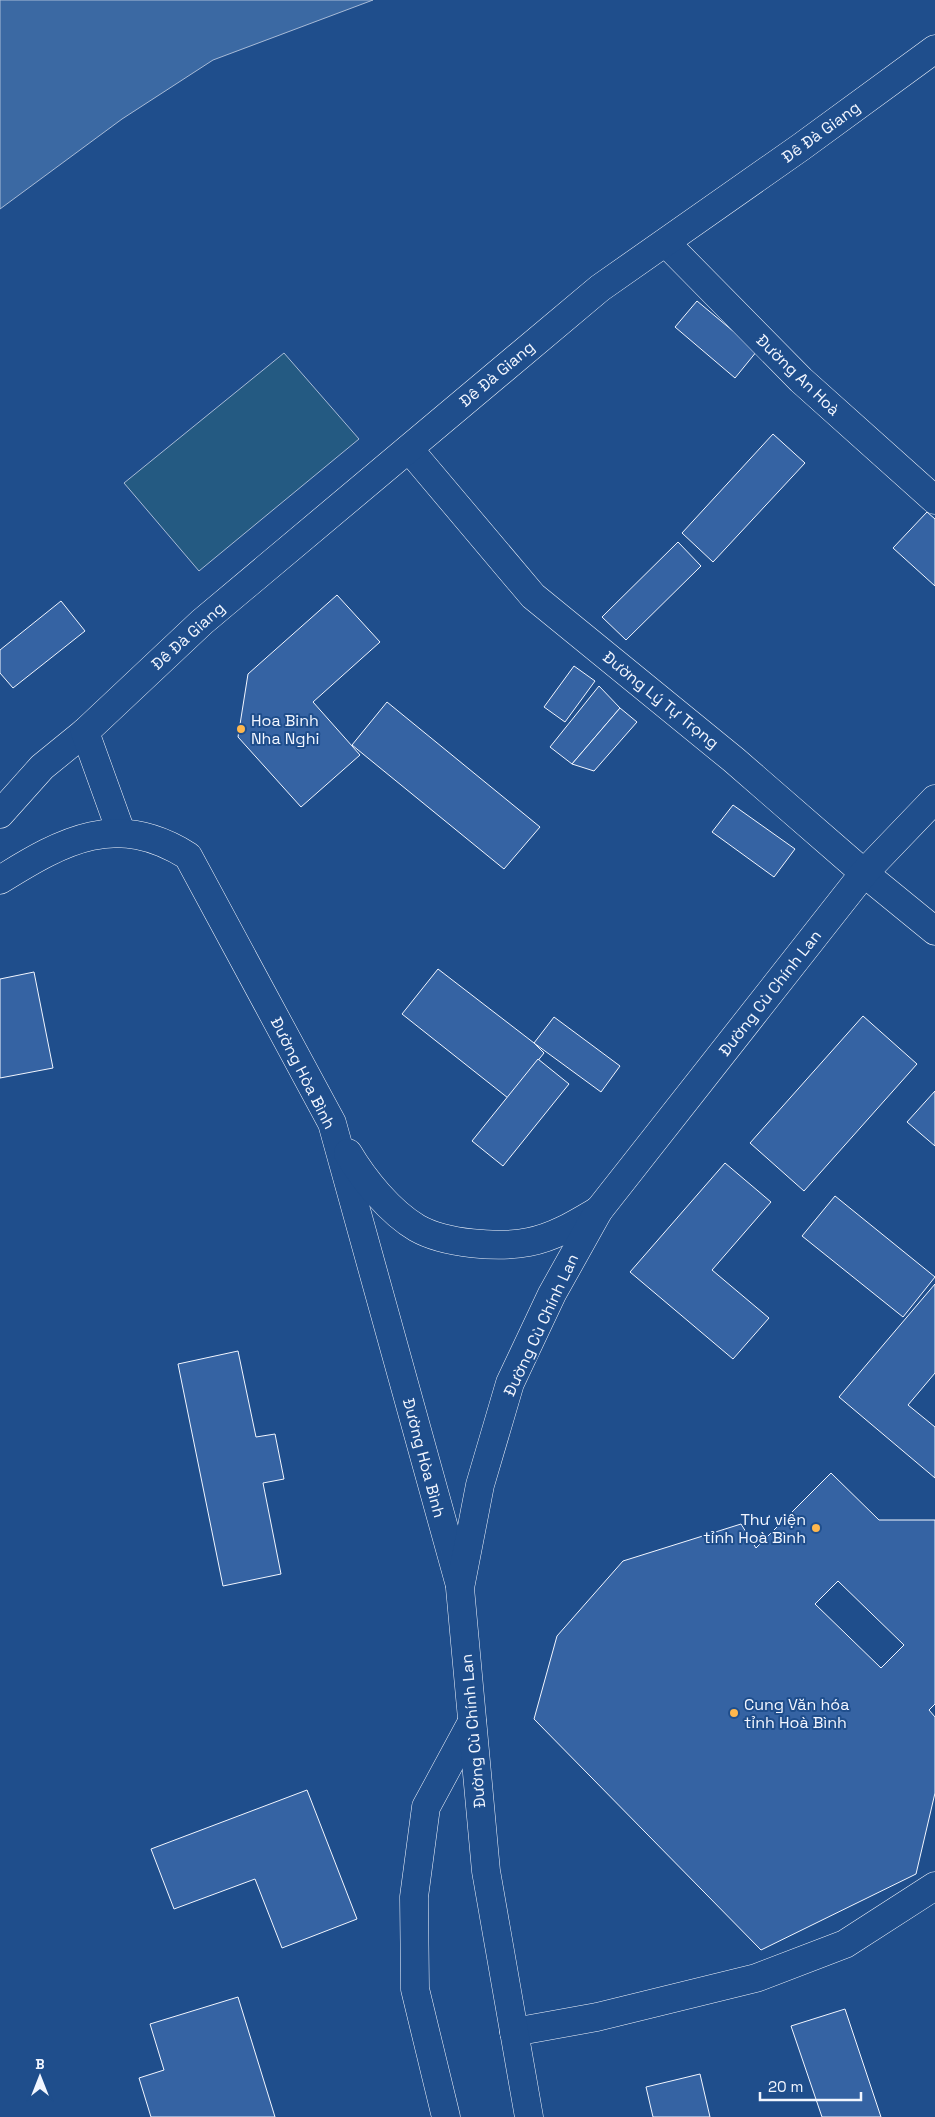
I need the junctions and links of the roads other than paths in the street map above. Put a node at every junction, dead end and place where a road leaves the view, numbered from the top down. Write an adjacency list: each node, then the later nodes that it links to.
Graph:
1 (935, 49): 2 (street, Đê Đà Giang)
2 (666, 243): 3 (street, Đê Đà Giang); 4 (street, Đường An Hoà)
3 (409, 448): 5 (street, Đê Đà Giang); 9 (street, Đường Lý Tự Trọng)
4 (935, 500)
5 (85, 732): 7 (street, Đê Đà Giang); 8 (street)
6 (935, 799): 9 (street, Đường Cù Chính Lan)
7 (0, 814)
8 (121, 832): 10 (street, Đường Hòa Bình); 12 (street, Đường Hòa Bình)
9 (864, 873): 11 (street, Đường Lý Tự Trọng); 13 (street, Đường Cù Chính Lan)
10 (0, 880)
11 (935, 930)
12 (332, 1123): 13 (street); 14 (street, Đường Hòa Bình)
13 (599, 1210): 14 (street, Đường Cù Chính Lan)
14 (460, 1588): 15 (street, Đường Cù Chính Lan)
15 (472, 1722): 17 (street, Đường Cù Chính Lan); 18 (street)
16 (935, 1886): 17 (street)
17 (514, 2032): 19 (street, Đường Cù Chính Lan)
18 (446, 2117)
19 (529, 2117)

